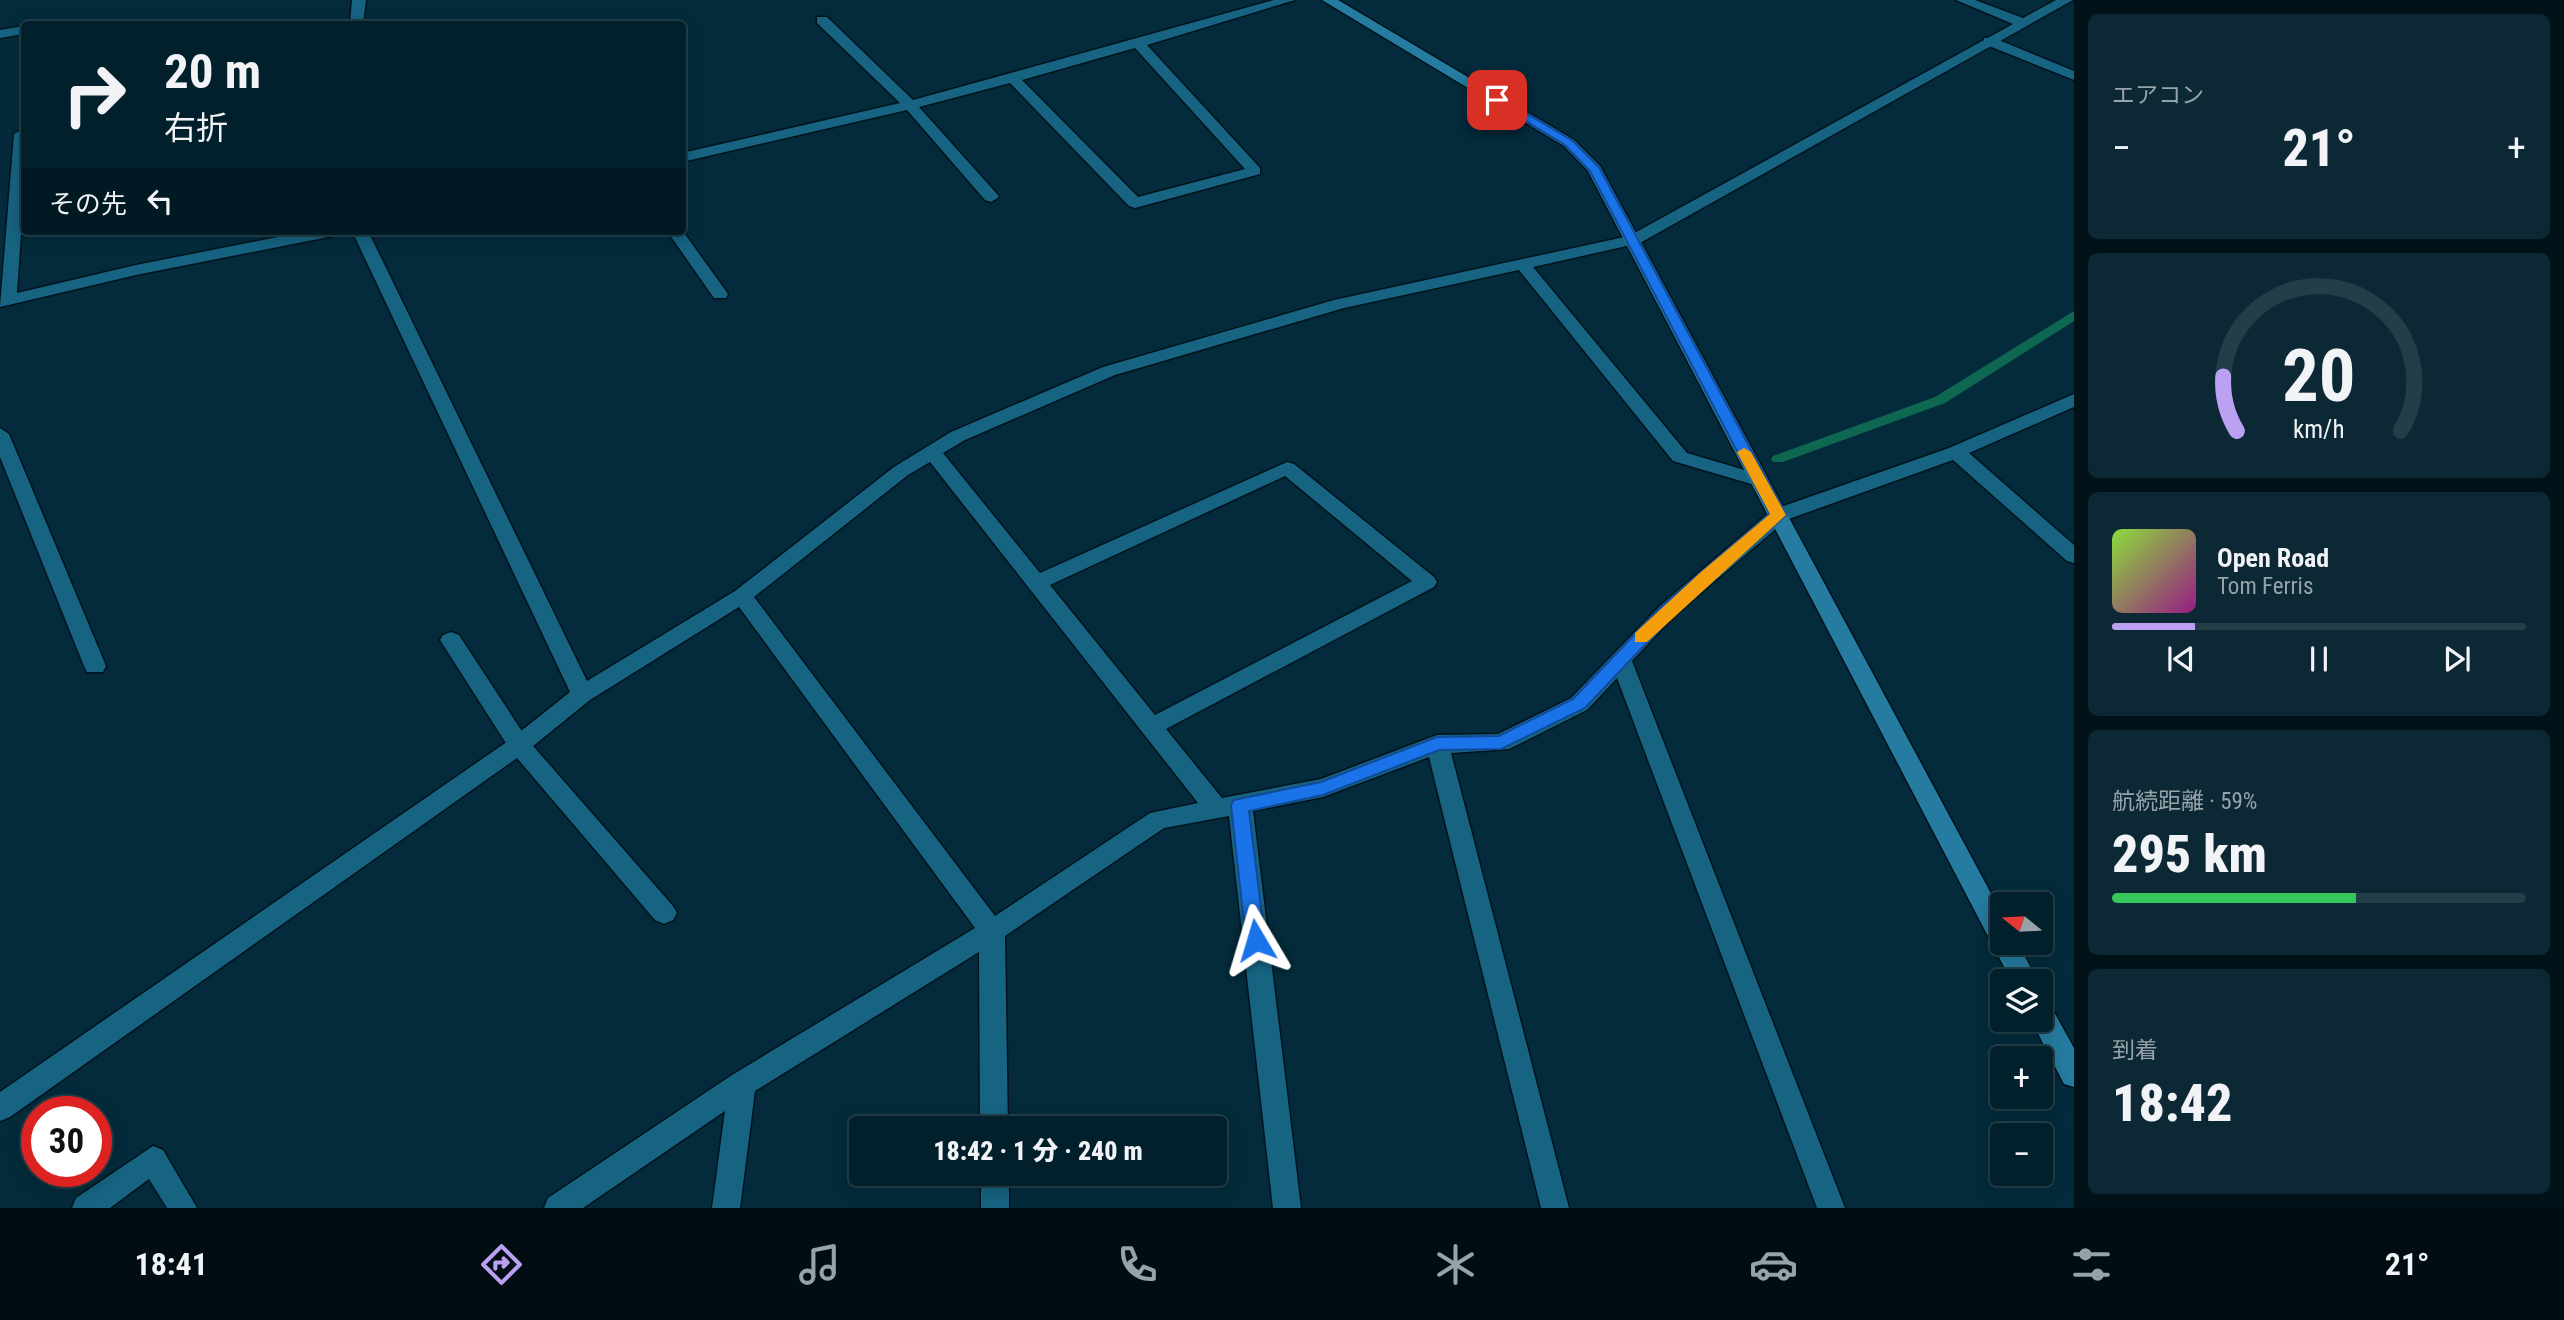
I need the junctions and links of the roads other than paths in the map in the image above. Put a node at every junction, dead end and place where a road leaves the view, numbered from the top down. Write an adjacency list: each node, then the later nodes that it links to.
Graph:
1 (359, 0): 7 (street)
2 (1288, 0): 12 (street)
3 (1329, 0): 24 (street)
4 (1963, 0): 8 (street)
5 (2066, 0): 8 (street)
6 (822, 20): 15 (street)
7 (357, 21)
8 (2023, 23): 11 (street)
9 (21, 30): 10 (street)
10 (0, 34)
11 (1989, 41): 13 (street); 24 (street)
12 (1138, 43): 14 (street); 14 (street)
13 (2074, 76)
14 (1013, 78): 15 (street)
15 (909, 104): 19 (street); 20 (street)
16 (21, 133): 17 (street)
17 (0, 138)
18 (21, 151): 27 (street)
19 (686, 157)
20 (990, 197)
21 (312, 235): 27 (street)
22 (362, 235): 40 (street)
23 (678, 235): 26 (street)
24 (1634, 240): 25 (street); 32 (street)
25 (1524, 266): 30 (street); 32 (street)
26 (720, 294)
27 (4, 301)
28 (2074, 400): 31 (street)
29 (0, 434): 39 (street)
30 (932, 452): 35 (street); 36 (street)
31 (1956, 452): 33 (street); 34 (street)
32 (1758, 480): 33 (street)
33 (1779, 515): 38 (street); 46 (street)
34 (2074, 556)
35 (1037, 583): 41 (street); 41 (street)
36 (742, 596): 40 (street); 47 (street)
37 (451, 640): 43 (street)
38 (1620, 658): 42 (street); 61 (street)
39 (95, 666)
40 (582, 694): 43 (street)
41 (1151, 727): 44 (street)
42 (1437, 744): 44 (street); 60 (street)
43 (519, 745): 45 (street); 51 (street)
44 (1228, 807): 47 (street); 59 (street)
45 (664, 913)
46 (1990, 916)
47 (992, 931): 50 (street); 52 (street)
48 (2051, 1032): 49 (street)
49 (2074, 1075)
50 (742, 1084): 56 (street); 57 (street)
51 (0, 1108)
52 (994, 1116)
53 (995, 1186): 58 (street)
54 (86, 1208): 55 (street)
55 (183, 1208)
56 (558, 1208)
57 (726, 1208)
58 (995, 1208)
59 (1287, 1208)
60 (1555, 1208)
61 (1831, 1208)

